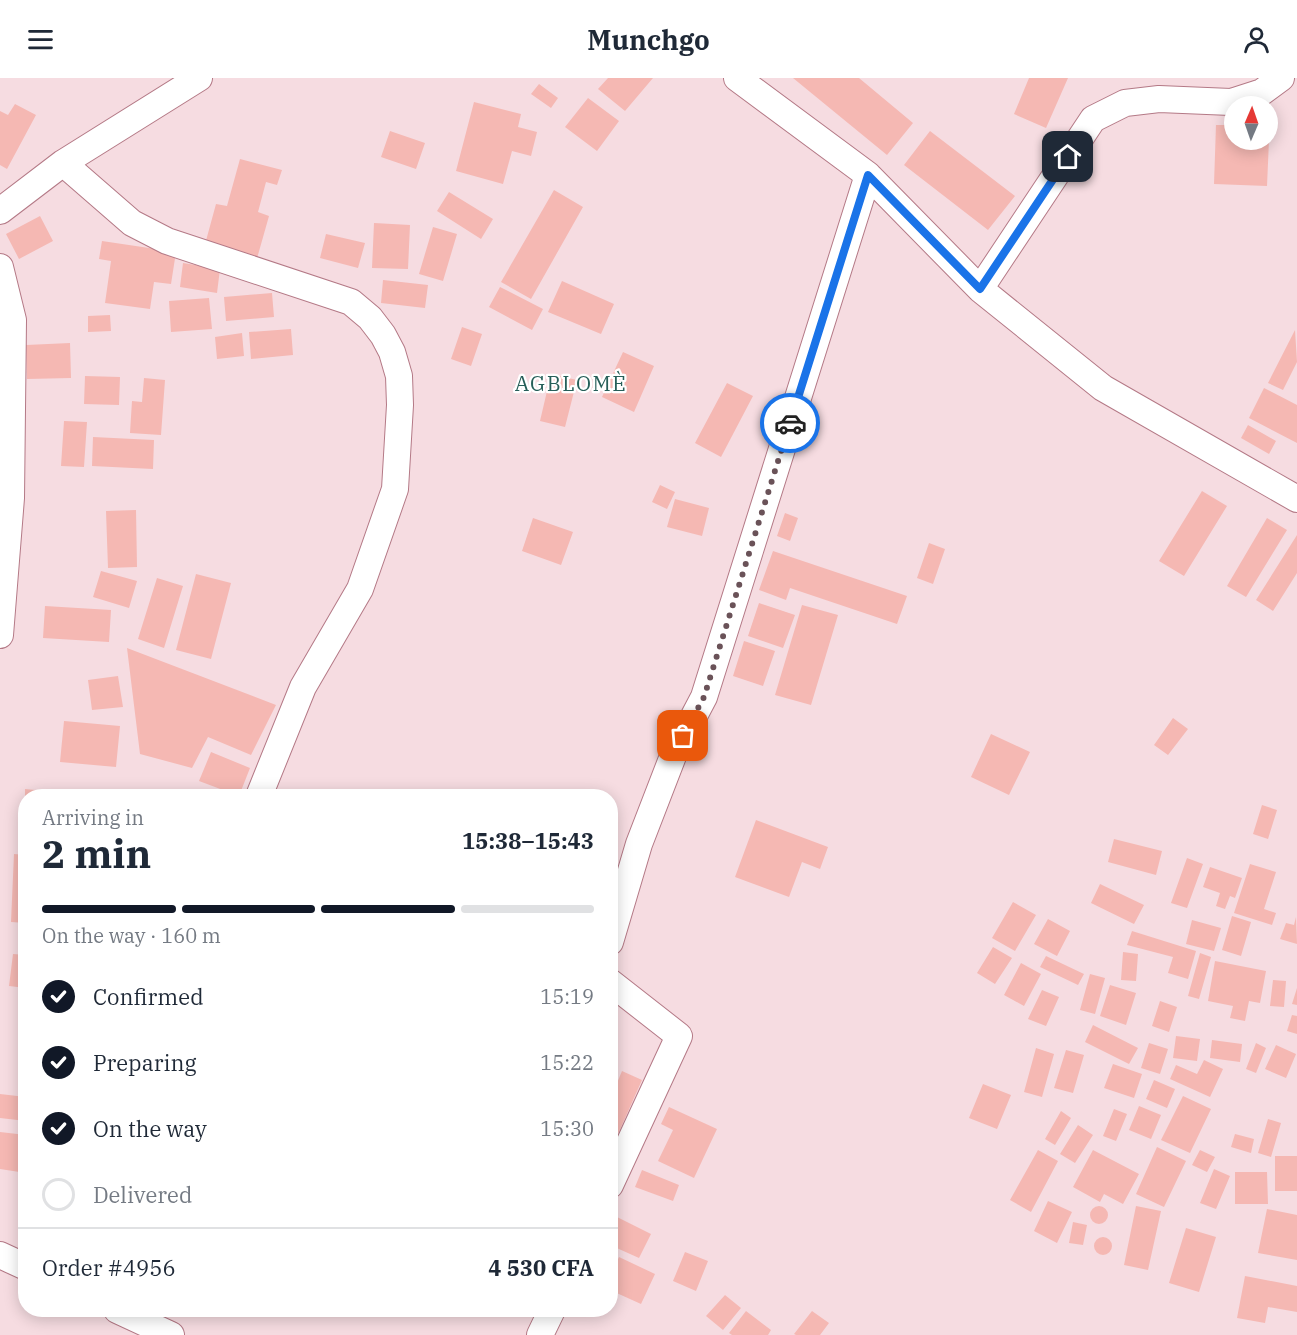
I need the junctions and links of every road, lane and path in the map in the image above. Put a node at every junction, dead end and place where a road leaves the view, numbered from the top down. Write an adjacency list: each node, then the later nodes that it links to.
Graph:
1 (199, 78): 4 (street)
2 (737, 78): 5 (street)
3 (1281, 78): 8 (street)
4 (63, 163): 6 (street); 11 (street)
5 (868, 175): 8 (street); 12 (street)
6 (0, 211)
7 (0, 267): 10 (street)
8 (980, 289): 9 (street)
9 (1297, 499)
10 (0, 635)
11 (262, 789)
12 (618, 915)
13 (618, 988): 14 (street)
14 (618, 1168)
15 (0, 1256): 16 (street)
16 (18, 1264)
17 (132, 1317): 19 (street)
18 (549, 1317): 20 (street)
19 (171, 1335)
20 (540, 1335)

